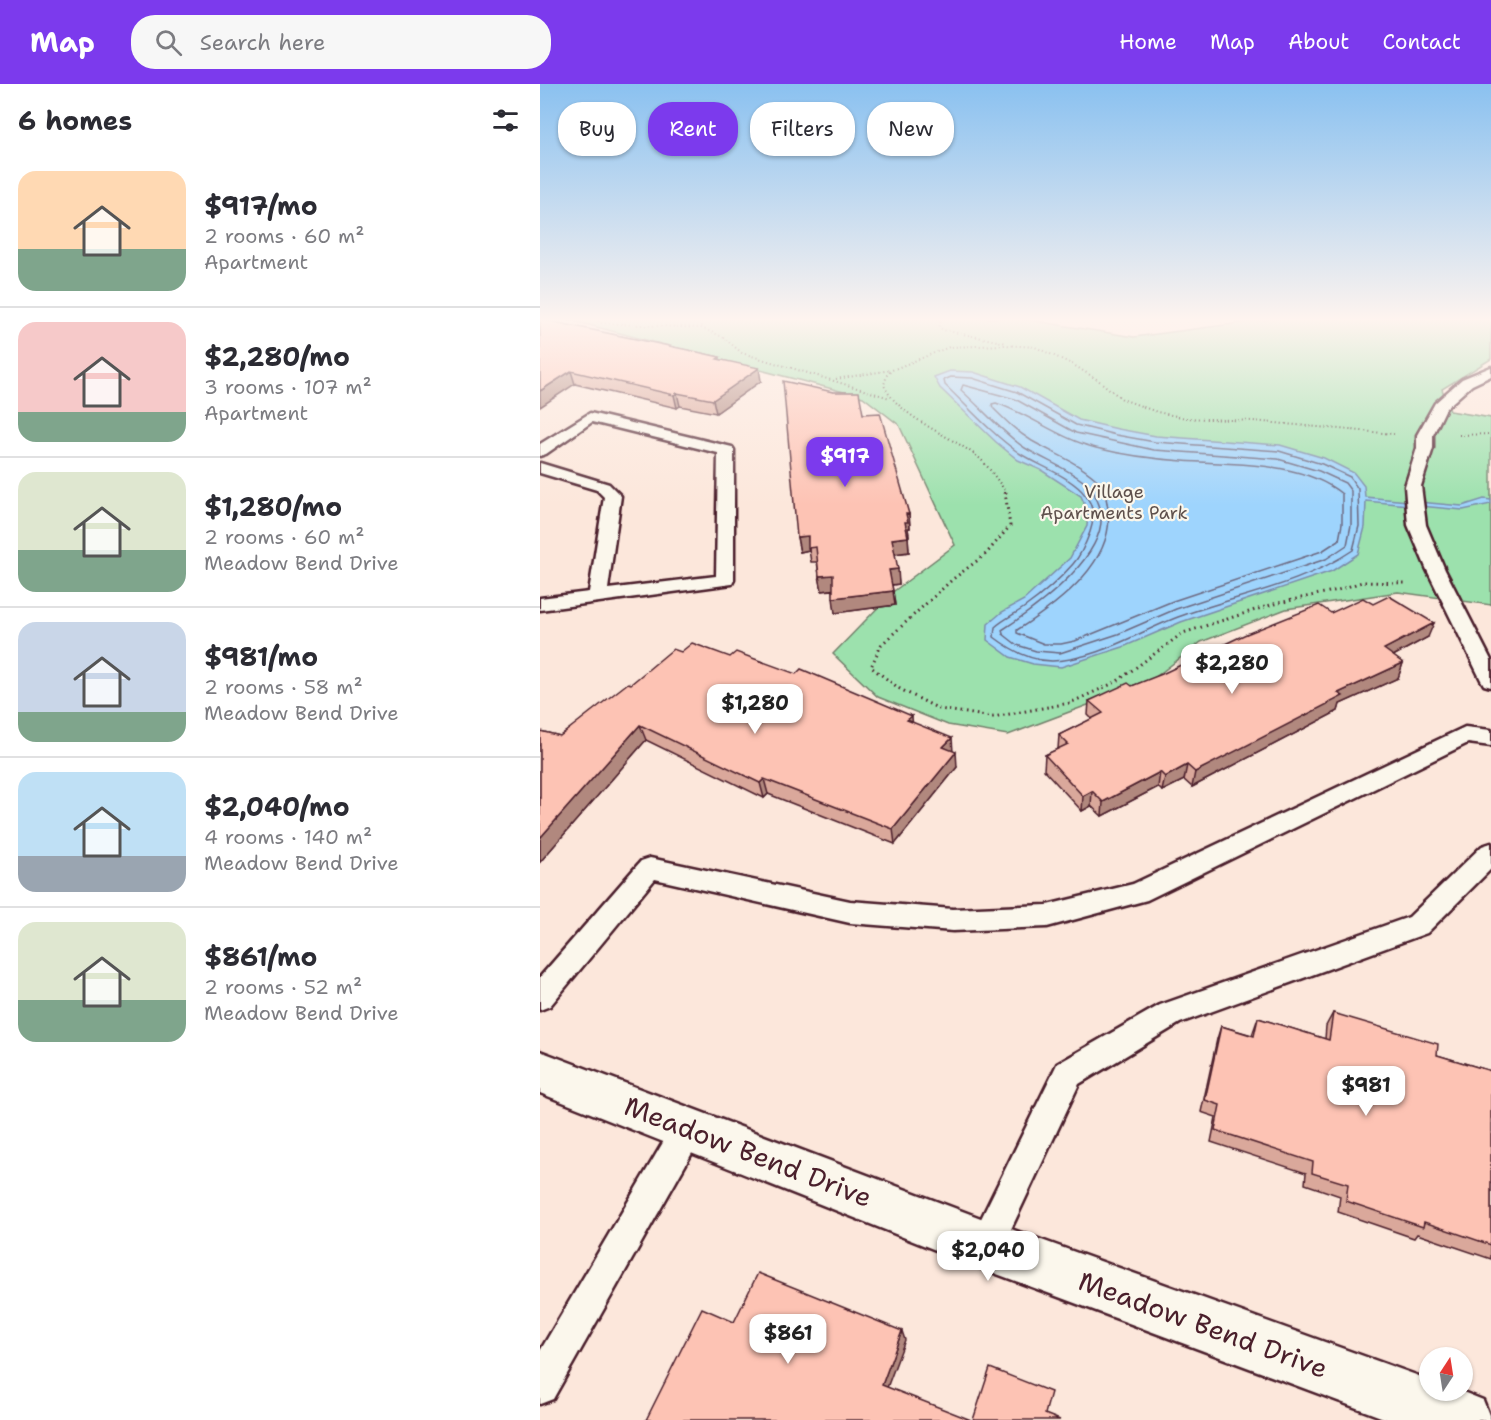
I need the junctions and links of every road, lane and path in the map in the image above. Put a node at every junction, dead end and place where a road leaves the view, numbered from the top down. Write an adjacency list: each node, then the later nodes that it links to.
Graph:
1 (836, 380): 5 (path)
2 (885, 380): 5 (path)
3 (1098, 380): 7 (path)
4 (1471, 380): 7 (lane)
5 (890, 398): 10 (path)
6 (1491, 434): 7 (path)
7 (1425, 435): 10 (lane)
8 (540, 451): 11 (lane)
9 (540, 468): 11 (lane)
10 (1445, 585): 13 (lane)
11 (598, 596): 12 (lane)
12 (540, 604)
13 (1491, 680)
14 (1491, 738): 16 (lane)
15 (1491, 853): 19 (lane)
16 (540, 997)
17 (540, 1072): 18 (street, Meadow Bend Drive)
18 (689, 1128): 19 (street, Meadow Bend Drive); 20 (lane)
19 (986, 1245): 21 (street, Meadow Bend Drive)
20 (540, 1386)
21 (1463, 1420)

